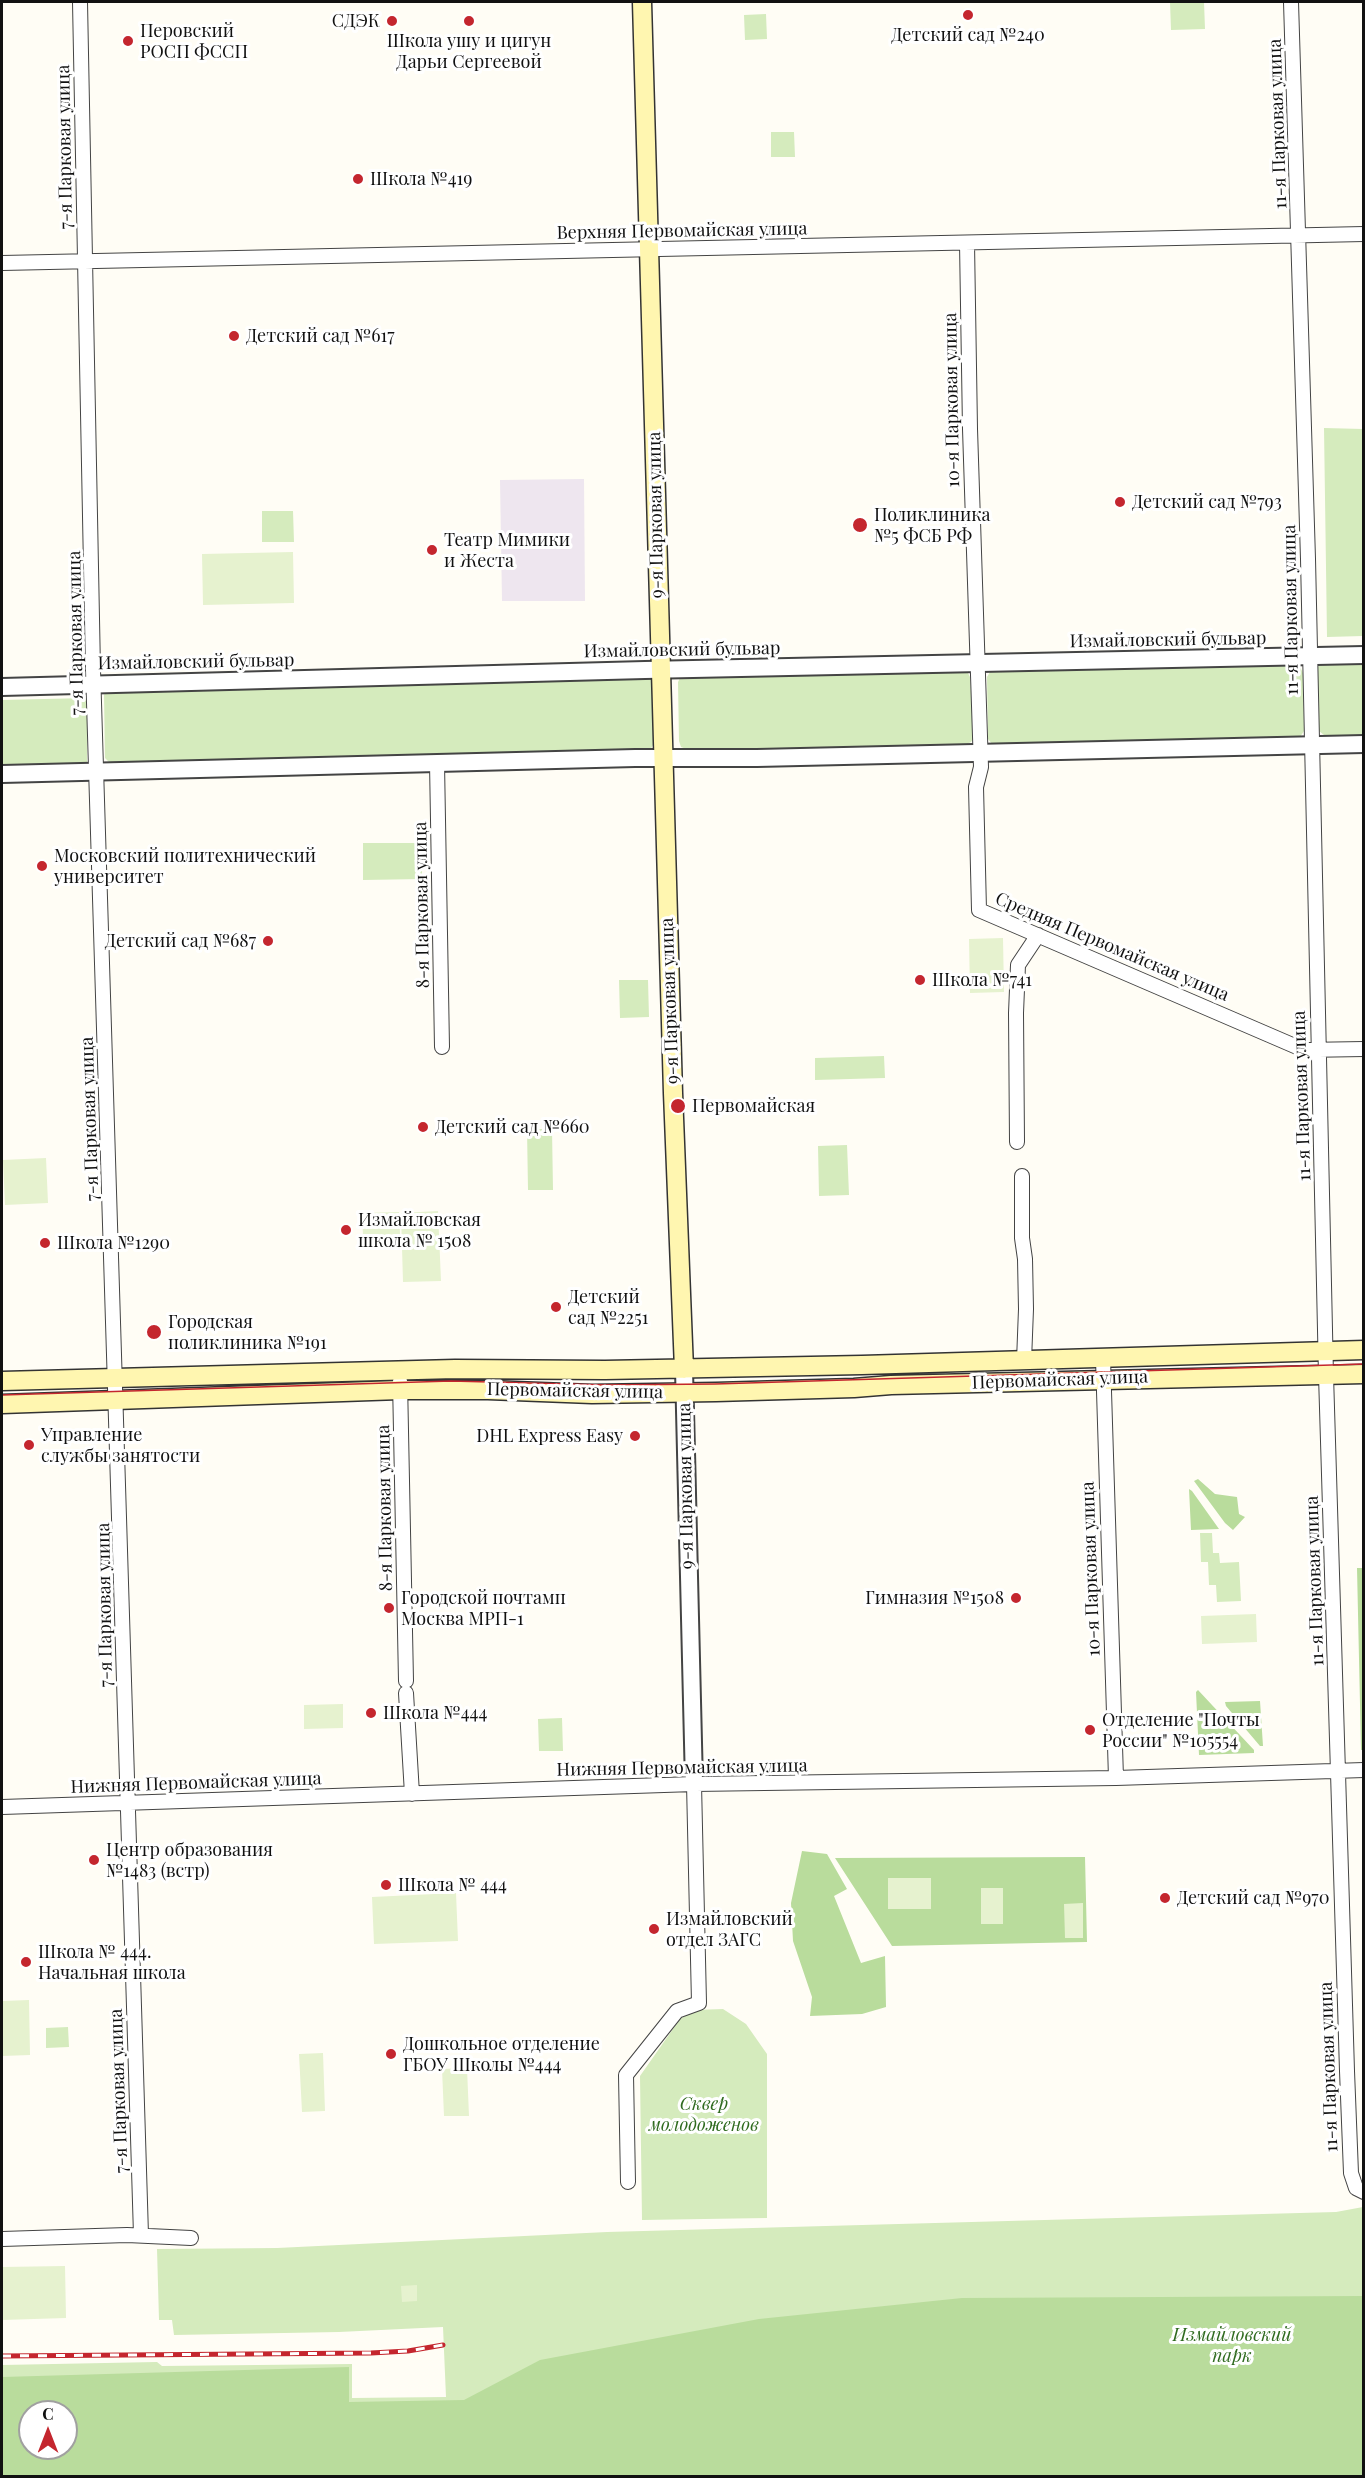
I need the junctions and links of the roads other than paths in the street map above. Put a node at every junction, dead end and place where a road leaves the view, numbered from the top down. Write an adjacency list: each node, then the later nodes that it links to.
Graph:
1 (80, 2): 8 (street, 7-я Парковая улица)
2 (642, 2): 7 (main road, 9-я Парковая улица)
3 (1291, 2): 5 (street, 11-я Парковая улица)
4 (1364, 234): 5 (street, Верхняя Первомайская улица)
5 (1299, 236): 6 (street, Верхняя Первомайская улица); 11 (street, 11-я Парковая улица)
6 (967, 243): 7 (street, Верхняя Первомайская улица); 12 (street, 10-я Парковая улица)
7 (648, 250): 8 (street, Верхняя Первомайская улица); 13 (main road, 9-я Парковая улица)
8 (85, 262): 9 (street, Верхняя Первомайская улица); 14 (street, 7-я Парковая улица)
9 (2, 263)
10 (1364, 655): 11 (street, Измайловский бульвар)
11 (1310, 656): 12 (street, Измайловский бульвар); 17 (street, 11-я Парковая улица)
12 (978, 664): 13 (street, Измайловский бульвар); 18 (street, Средняя Первомайская улица)
13 (661, 670): 14 (street, Измайловский бульвар); 19 (main road, 9-я Парковая улица)
14 (94, 684): 15 (street, Измайловский бульвар); 21 (street, 7-я Парковая улица)
15 (2, 687)
16 (1364, 744): 17 (street)
17 (1312, 746): 18 (street); 26 (street, 11-я Парковая улица)
18 (981, 752): 19 (street); 23 (street, Средняя Первомайская улица)
19 (664, 758): 20 (street); 33 (main road, 9-я Парковая улица)
20 (437, 763): 21 (street); 24 (street, 8-я Парковая улица)
21 (97, 772): 22 (street); 37 (street, 7-я Парковая улица)
22 (2, 774)
23 (1038, 935): 26 (street, Средняя Первомайская улица); 27 (street)
24 (442, 1047)
25 (1364, 1049): 26 (street, Средняя Первомайская улица)
26 (1319, 1050): 29 (street, 11-я Парковая улица)
27 (1017, 1142)
28 (1022, 1176): 32 (street)
29 (1326, 1350): 30 (main road, Первомайская улица); 31 (main road, Первомайская улица); 36 (street, 11-я Парковая улица)
30 (1364, 1350)
31 (1103, 1359): 32 (main road, Первомайская улица); 38 (street, 10-я Парковая улица)
32 (1024, 1361): 33 (main road, Первомайская улица)
33 (684, 1369): 34 (main road, Первомайская улица); 41 (street, 9-я Парковая улица)
34 (400, 1370): 37 (main road, Первомайская улица); 40 (street, 8-я Парковая улица)
35 (1364, 1374): 36 (main road, Первомайская улица)
36 (1326, 1375): 38 (main road, Первомайская улица); 45 (street, 11-я Парковая улица)
37 (116, 1378): 39 (main road, Первомайская улица); 42 (street, 7-я Парковая улица)
38 (1103, 1379): 41 (main road, Первомайская улица); 46 (street, 10-я Парковая улица)
39 (2, 1381)
40 (400, 1390): 41 (main road, Первомайская улица); 42 (main road, Первомайская улица); 48 (street, 8-я Парковая улица)
41 (685, 1393): 47 (street, 9-я Парковая улица)
42 (117, 1400): 43 (main road, Первомайская улица); 49 (street, 7-я Парковая улица)
43 (2, 1404)
44 (1364, 1770): 45 (street, Нижняя Первомайская улица)
45 (1338, 1771): 46 (street, Нижняя Первомайская улица); 52 (street, 11-я Парковая улица)
46 (1116, 1778): 47 (street, Нижняя Первомайская улица)
47 (694, 1784): 48 (street, Нижняя Первомайская улица); 51 (street, 9-я Парковая улица)
48 (411, 1794): 49 (street, Нижняя Первомайская улица)
49 (128, 1803): 50 (street, Нижняя Первомайская улица); 53 (street, 7-я Парковая улица)
50 (2, 1807)
51 (628, 2182)
52 (1360, 2190)
53 (141, 2235): 54 (street); 55 (street)
54 (191, 2238)
55 (2, 2239)

